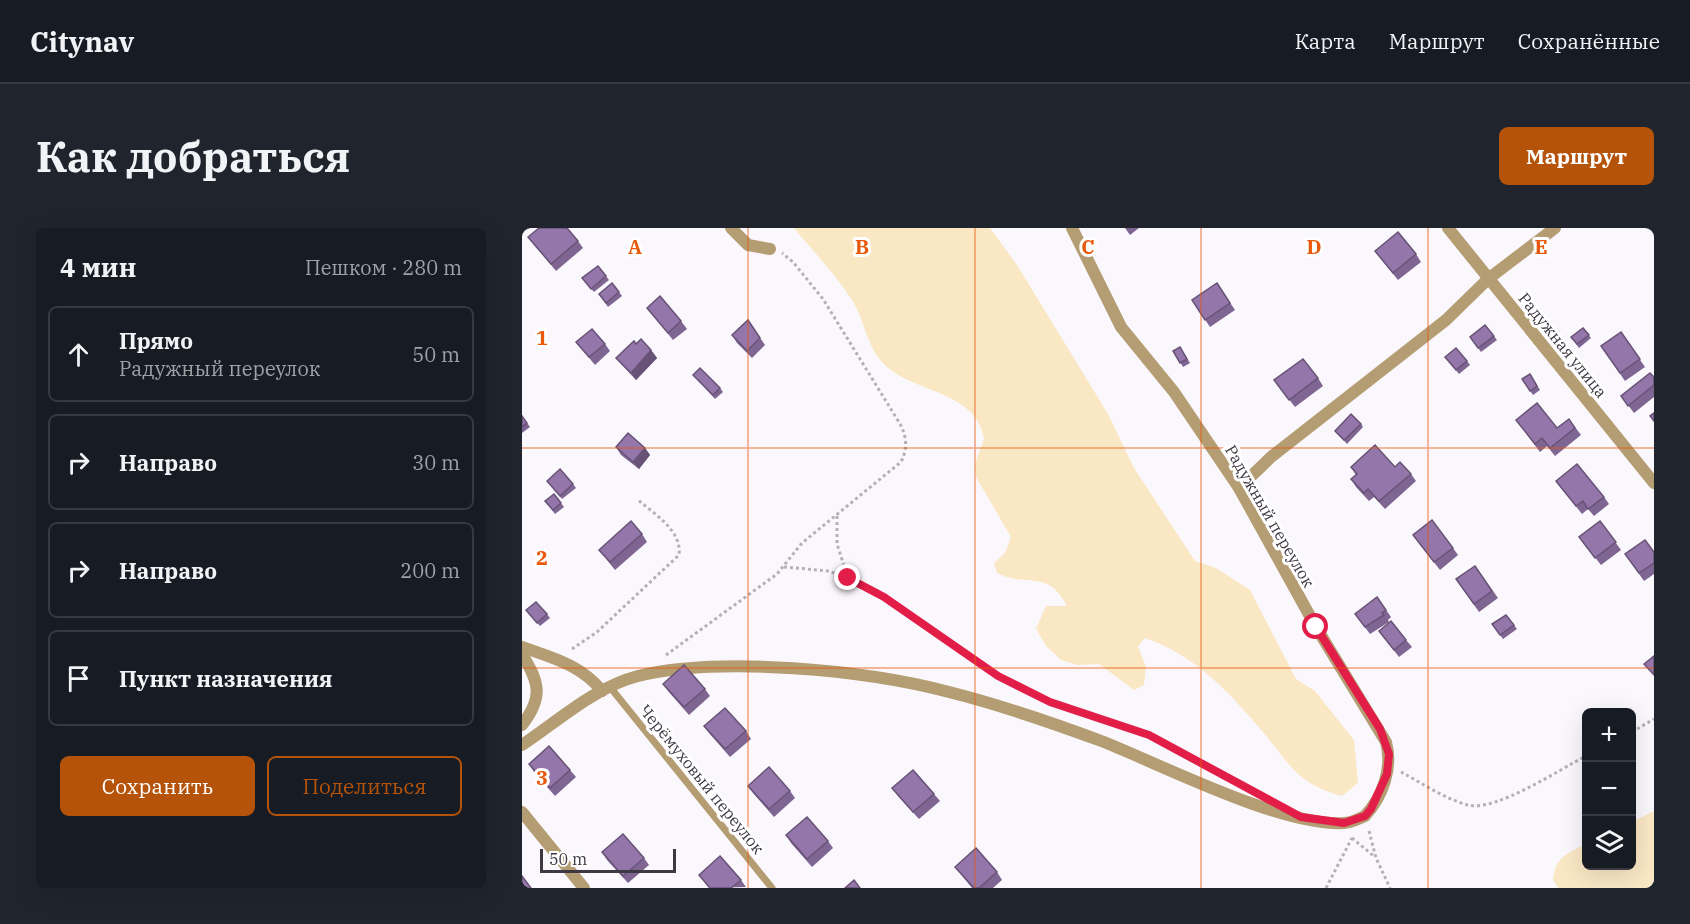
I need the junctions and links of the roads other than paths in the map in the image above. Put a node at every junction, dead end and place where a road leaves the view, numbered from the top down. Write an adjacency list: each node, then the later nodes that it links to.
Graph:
1 (731, 228): 5 (street)
2 (1072, 228): 8 (street, Радужный переулок)
3 (1448, 228): 6 (street, Радужная улица)
4 (1555, 228): 6 (street)
5 (770, 249)
6 (1488, 279): 7 (street, Радужная улица); 8 (street)
7 (1654, 483)
8 (1239, 488): 11 (street, Радужный переулок)
9 (522, 647): 11 (street)
10 (522, 654): 12 (street)
11 (606, 689): 13 (street); 16 (lane, Черёмуховый переулок)
12 (522, 725)
13 (522, 745)
14 (522, 812): 15 (street)
15 (584, 888)
16 (772, 888)

